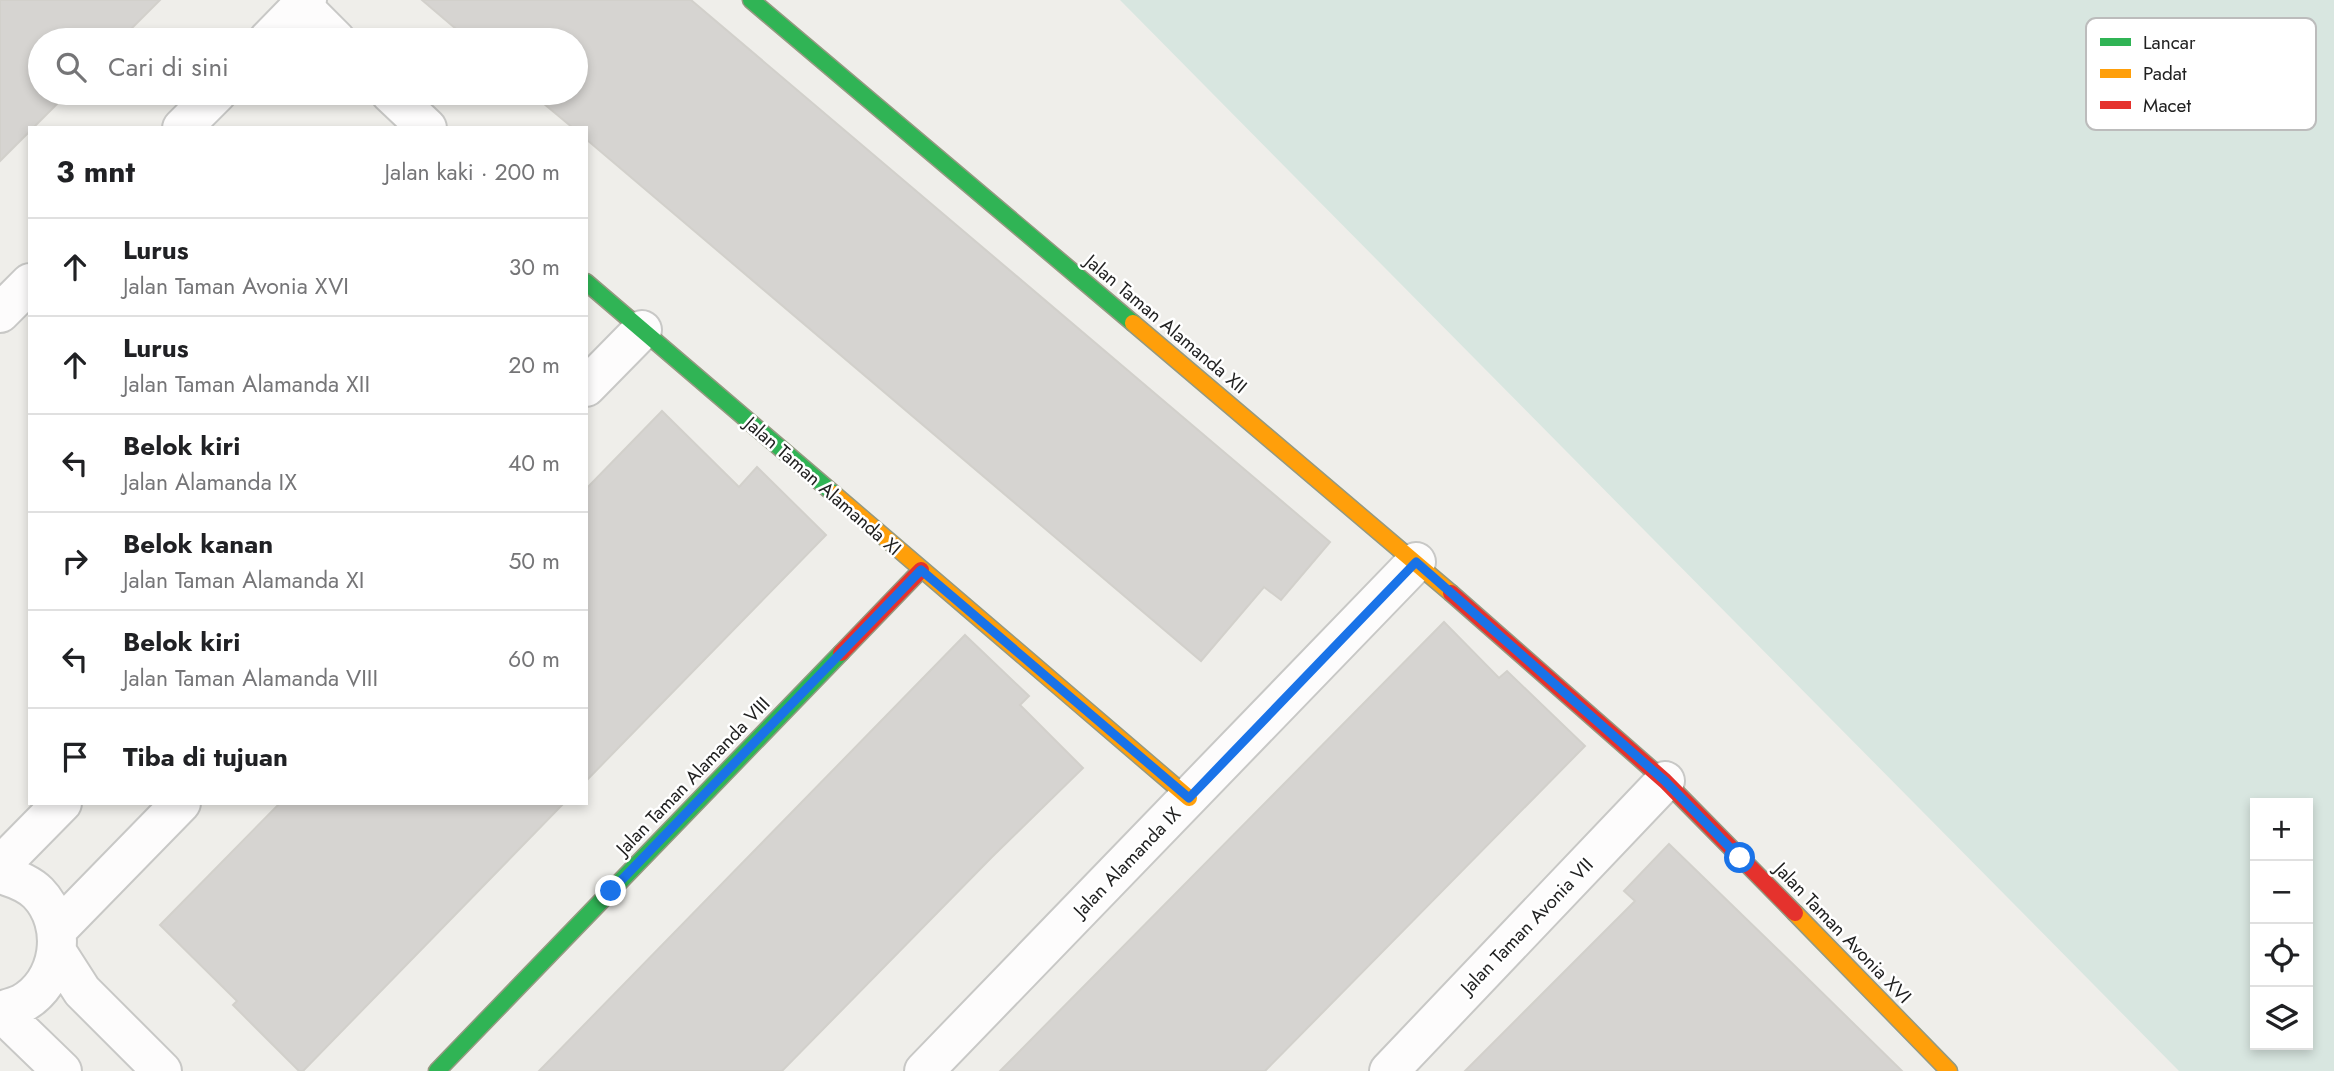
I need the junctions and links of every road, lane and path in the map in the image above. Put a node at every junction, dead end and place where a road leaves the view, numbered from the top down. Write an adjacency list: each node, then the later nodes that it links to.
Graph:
1 (751, 0): 14 (street, Jalan Taman Alamanda XII)
2 (304, 3): 3 (street); 4 (street)
3 (280, 28)
4 (326, 28)
5 (205, 105): 7 (street)
6 (402, 105): 8 (street)
7 (184, 126)
8 (424, 126)
9 (588, 284): 12 (street, Jalan Taman Alamanda XI)
10 (28, 285): 11 (street)
11 (0, 313)
12 (642, 330): 13 (street); 15 (street, Jalan Taman Alamanda XI)
13 (588, 385)
14 (1416, 562): 16 (street, Jalan Taman Alamanda XII); 18 (street, Jalan Alamanda IX)
15 (921, 570): 18 (street, Jalan Taman Alamanda XI); 27 (street, Jalan Taman Alamanda VIII)
16 (1552, 682): 17 (street, Jalan Taman Avonia XVI)
17 (1665, 781): 29 (street, Jalan Taman Avonia VII); 30 (street, Jalan Taman Avonia XVI)
18 (1189, 798): 28 (street, Jalan Alamanda IX)
19 (60, 805): 21 (street)
20 (179, 805): 23 (street)
21 (0, 866)
22 (0, 874): 23 (street)
23 (57, 941): 24 (street); 26 (street)
24 (0, 1011): 25 (street)
25 (62, 1071)
26 (162, 1071)
27 (436, 1071)
28 (924, 1071)
29 (1389, 1071)
30 (1949, 1071)

